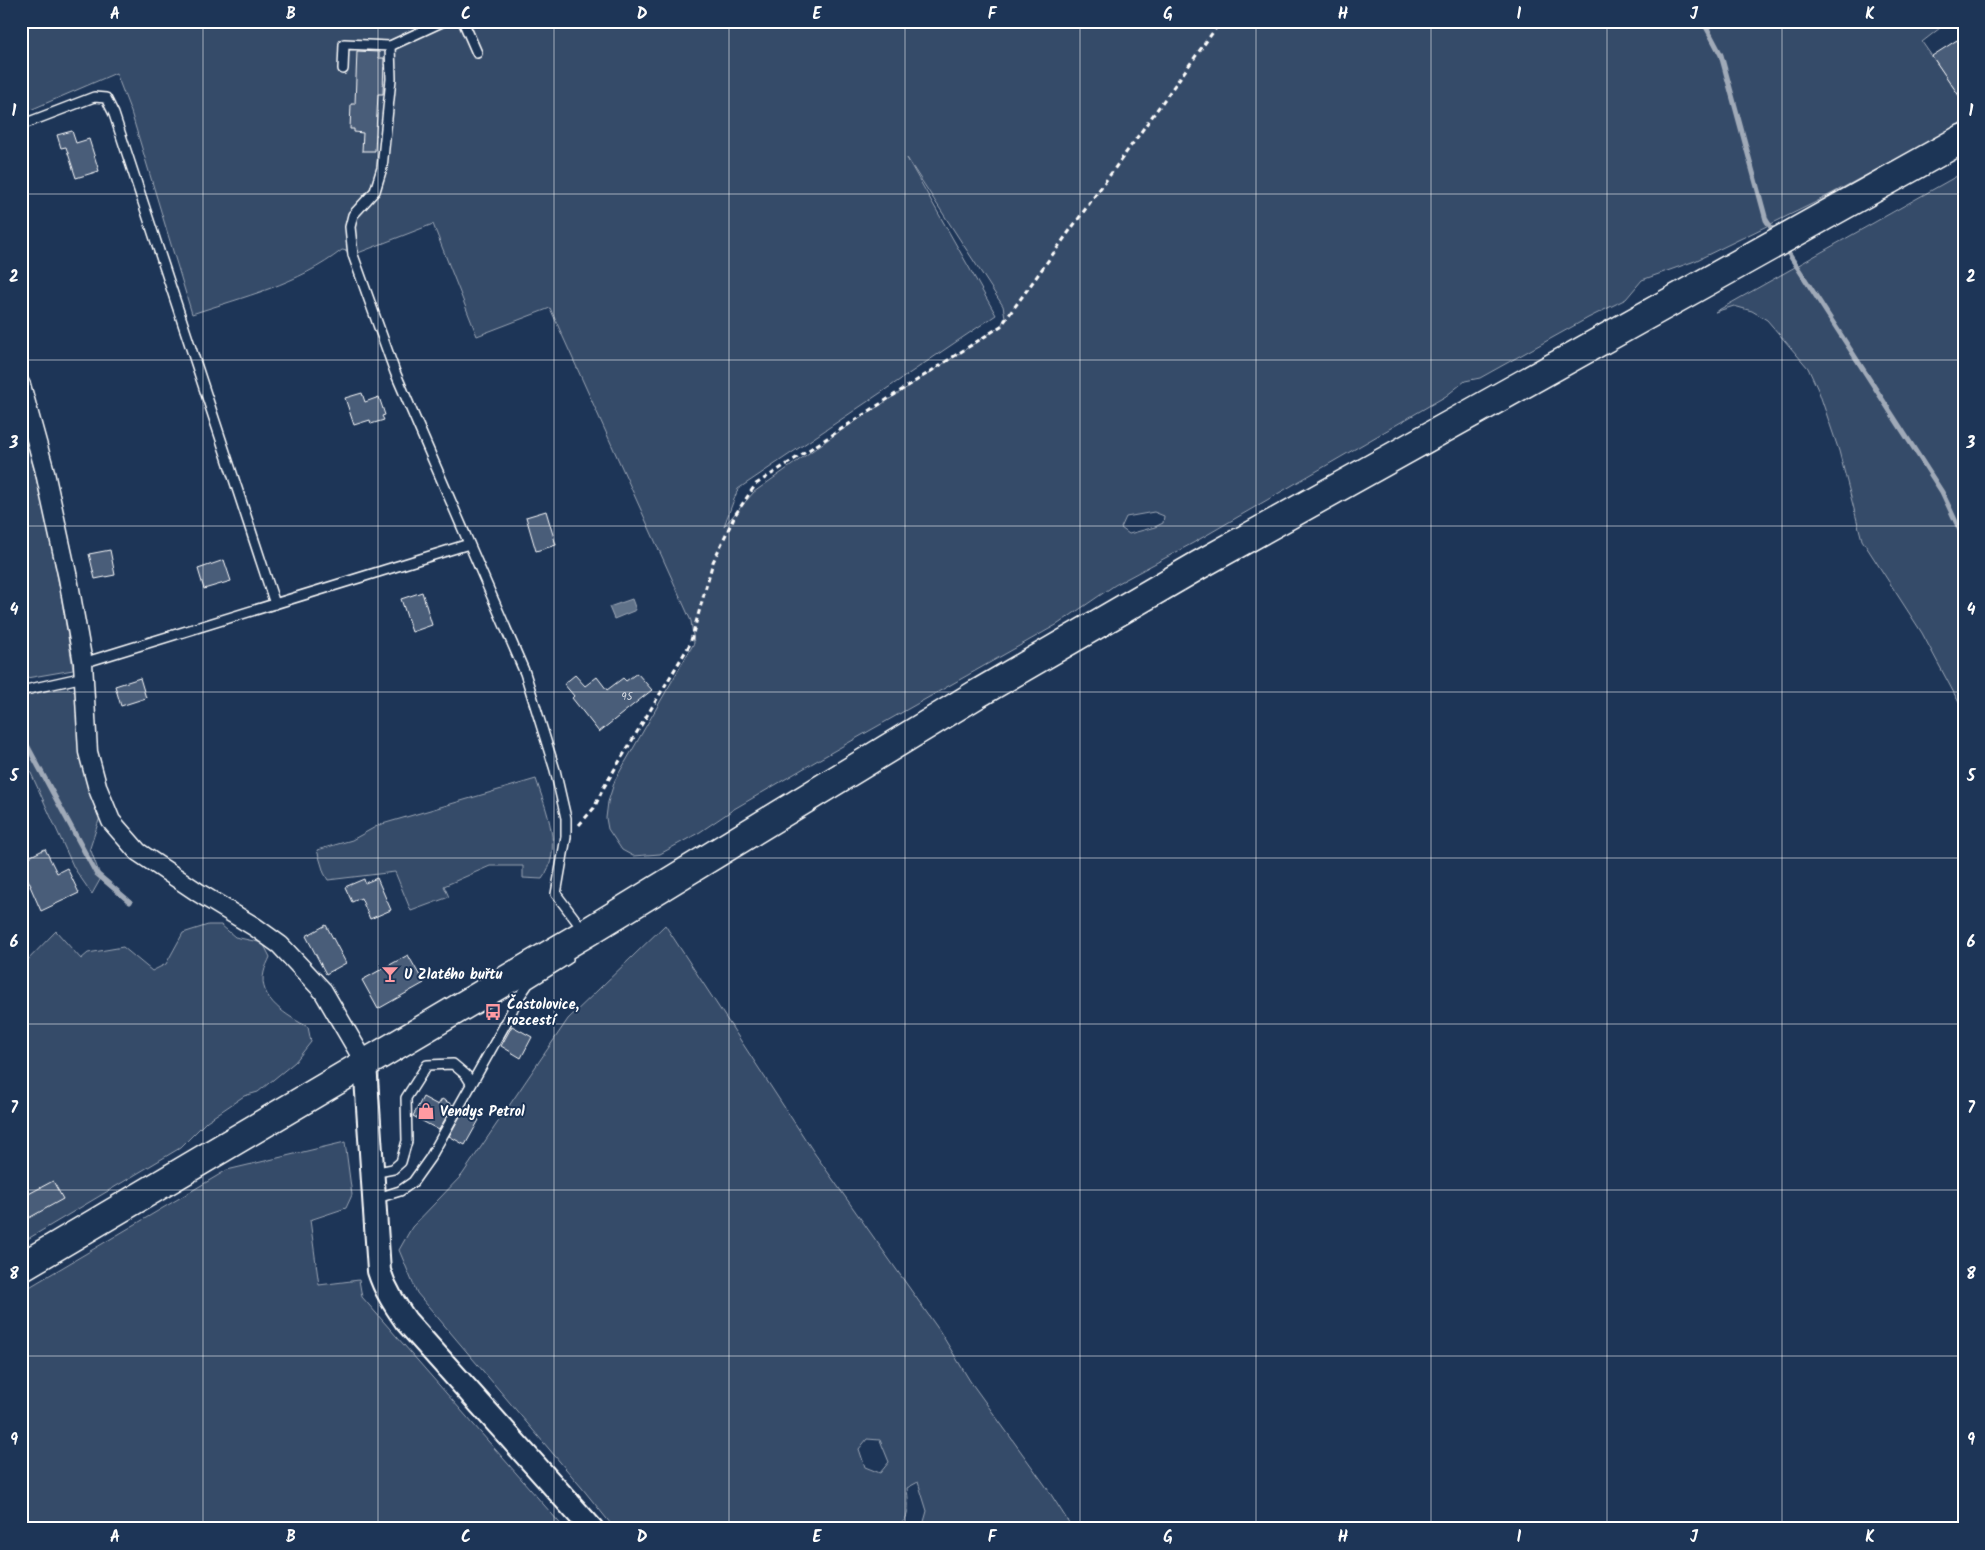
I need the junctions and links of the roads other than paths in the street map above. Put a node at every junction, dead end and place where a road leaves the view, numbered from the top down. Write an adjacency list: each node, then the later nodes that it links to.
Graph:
1 (444, 21): 3 (lane)
2 (463, 21): 4 (lane)
3 (390, 46): 5 (lane); 9 (lane)
4 (476, 53)
5 (343, 69)
6 (21, 125): 10 (lane)
7 (1964, 138): 13 (main road)
8 (21, 385): 11 (street)
9 (469, 544): 10 (lane); 15 (lane)
10 (275, 604): 11 (lane)
11 (84, 670): 12 (lane); 16 (street)
12 (21, 691)
13 (770, 821): 14 (lane); 15 (main road)
14 (618, 924)
15 (582, 942): 16 (main road); 17 (lane)
16 (365, 1063): 18 (street); 20 (main road)
17 (471, 1083): 18 (lane); 19 (lane)
18 (372, 1173): 19 (street)
19 (374, 1199): 21 (street)
20 (21, 1267)
21 (592, 1529)

